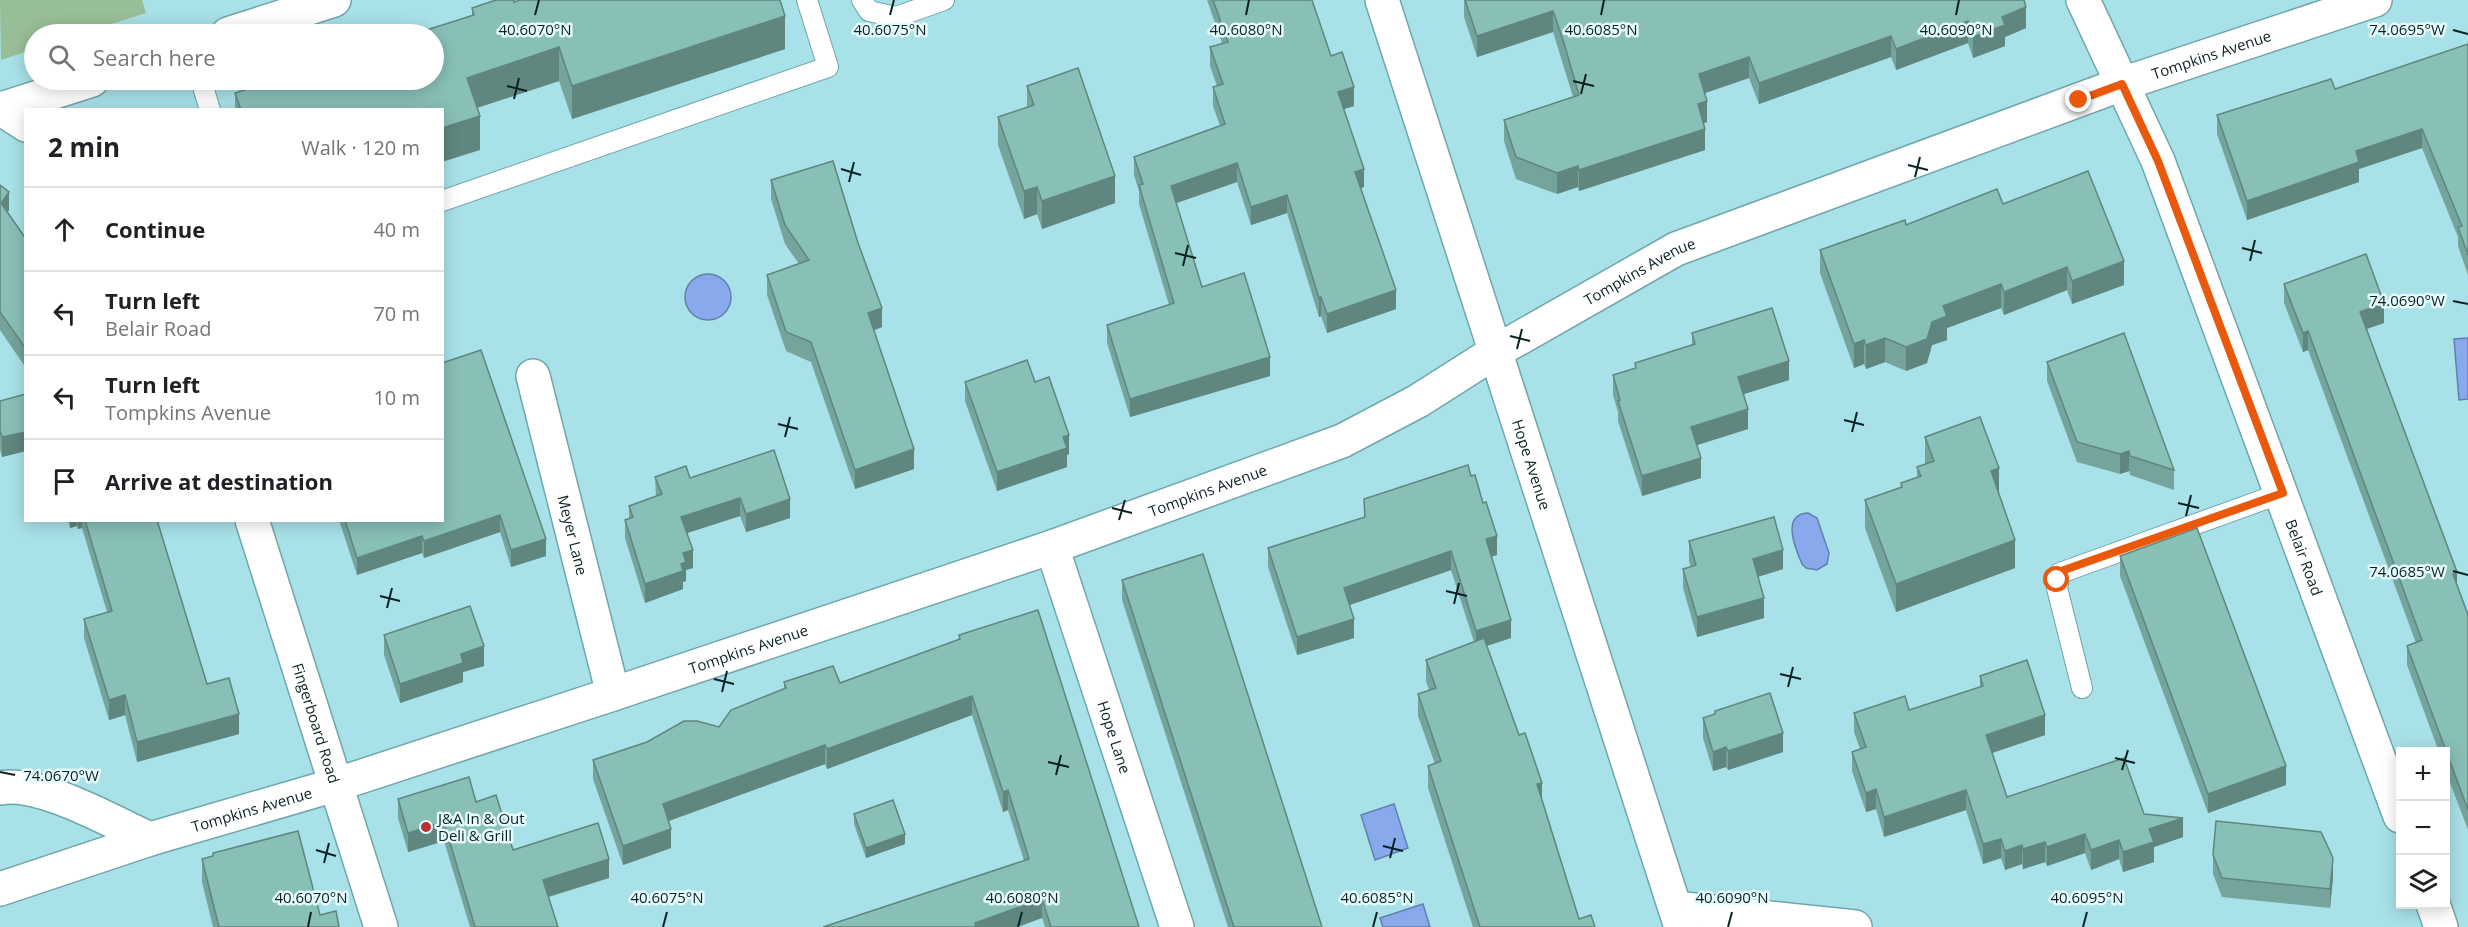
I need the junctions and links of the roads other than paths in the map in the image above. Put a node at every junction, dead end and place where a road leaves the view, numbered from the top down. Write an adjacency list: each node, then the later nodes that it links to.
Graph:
1 (334, 0): 8 (street)
2 (807, 0): 14 (lane)
3 (862, 0): 4 (lane)
4 (944, 0)
5 (1383, 0): 15 (street, Hope Avenue)
6 (2083, 0): 9 (street, Belair Road)
7 (2375, 0): 9 (street, Tompkins Avenue)
8 (259, 24)
9 (2122, 84): 15 (street, Tompkins Avenue); 17 (street, Belair Road)
10 (68, 90): 13 (street)
11 (204, 90): 12 (lane)
12 (209, 108)
13 (9, 114)
14 (444, 200)
15 (1495, 352): 19 (street, Tompkins Avenue); 28 (street, Hope Avenue)
16 (533, 376): 21 (street, Meyer Lane)
17 (2283, 493): 20 (lane); 24 (street, Belair Road)
18 (253, 522): 22 (street, Fingerboard Road)
19 (1052, 547): 21 (street, Tompkins Avenue); 30 (street, Hope Lane)
20 (2082, 688)
21 (613, 694): 22 (street, Tompkins Avenue)
22 (335, 785): 25 (street, Tompkins Avenue); 29 (street, Fingerboard Road)
23 (0, 788): 25 (street)
24 (2396, 805)
25 (150, 839): 26 (street, Tompkins Avenue)
26 (0, 889)
27 (2435, 909): 32 (street)
28 (1678, 917): 31 (street)
29 (381, 927)
30 (1177, 927)
31 (1855, 927)
32 (2441, 927)

